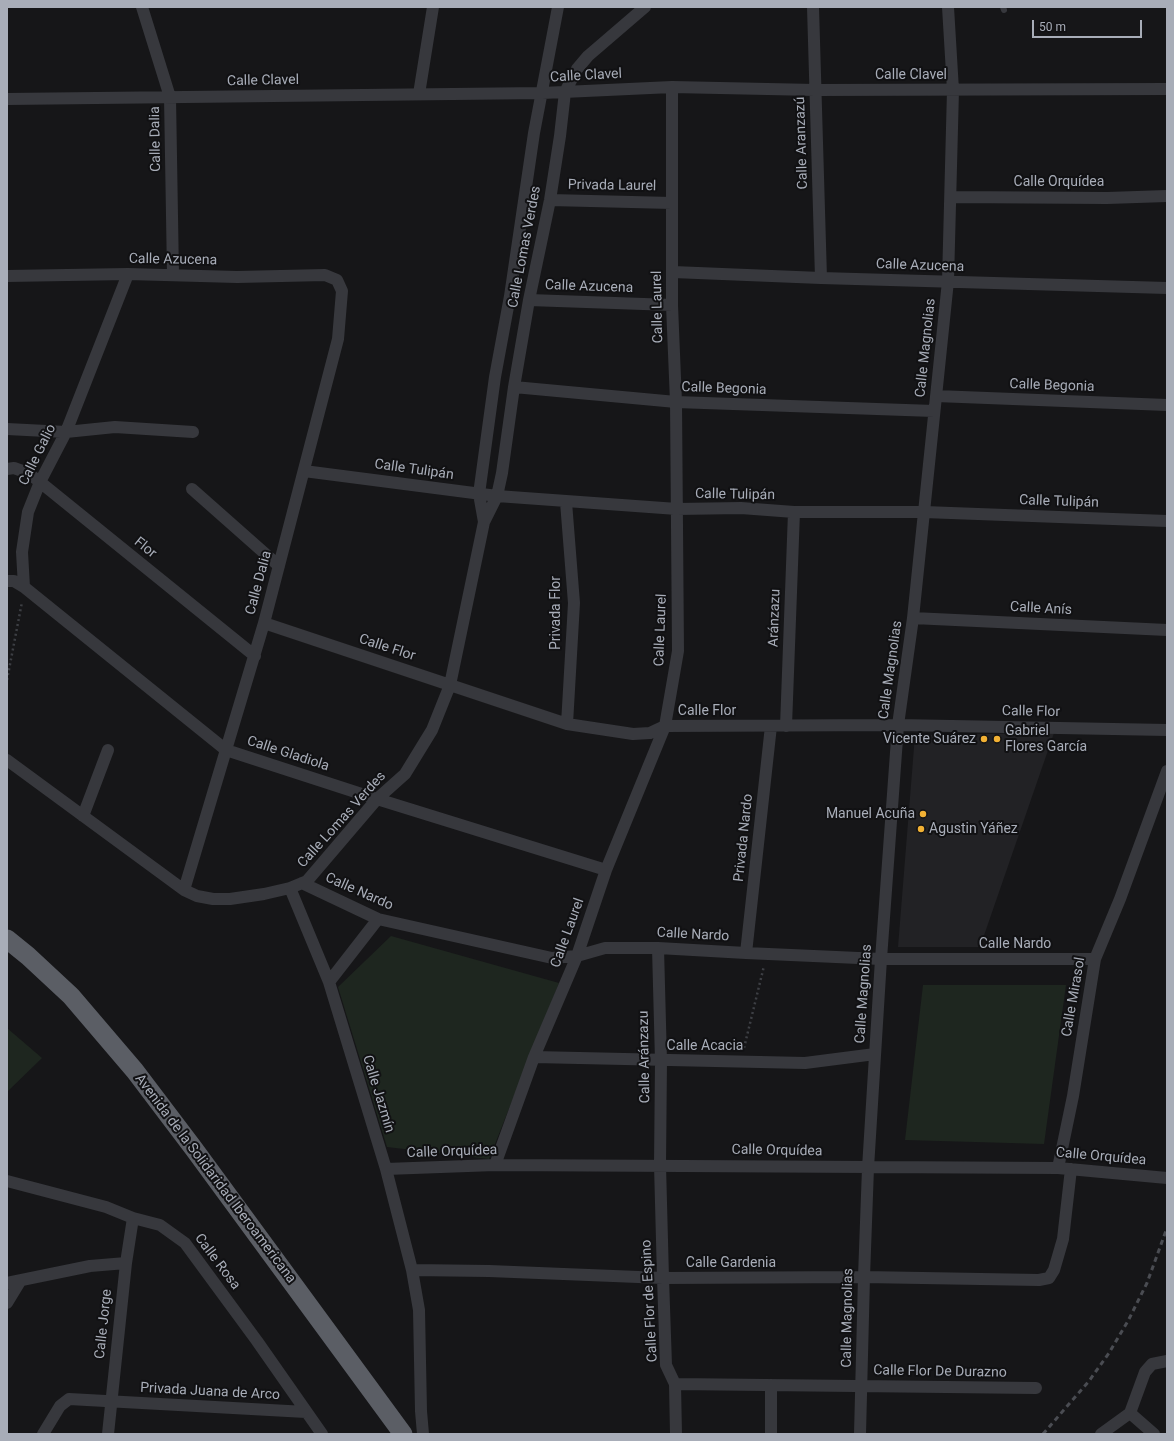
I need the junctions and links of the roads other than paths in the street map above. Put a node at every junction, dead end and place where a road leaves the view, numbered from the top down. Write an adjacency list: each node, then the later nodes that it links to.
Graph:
1 (142, 7): 14 (street, Calle Dalia)
2 (433, 7): 13 (street)
3 (558, 7): 12 (street, Calle Lomas Verdes)
4 (645, 7): 11 (street, Calle Lomas Verdes)
5 (813, 7): 9 (street, Calle Aranzazú)
6 (948, 7): 10 (street, Calle Magnolias)
7 (672, 87): 9 (street, Calle Clavel); 11 (street, Calle Clavel); 19 (street, Calle Laurel)
8 (1167, 89): 10 (street, Calle Clavel)
9 (815, 90): 10 (street, Calle Clavel); 24 (street, Calle Aranzazú)
10 (953, 90): 17 (street, Calle Magnolias)
11 (565, 92): 12 (street, Calle Clavel); 18 (street, Calle Lomas Verdes)
12 (542, 93): 13 (street, Calle Clavel); 42 (street, Calle Lomas Verdes)
13 (419, 94): 14 (street, Calle Clavel)
14 (170, 97): 15 (street, Calle Clavel); 22 (street, Calle Dalia)
15 (7, 98)
16 (1167, 196): 17 (street, Calle Orquídea)
17 (951, 197): 26 (street, Calle Magnolias)
18 (550, 200): 19 (street, Privada Laurel); 28 (street, Calle Lomas Verdes)
19 (672, 203): 20 (street, Calle Laurel)
20 (673, 272): 24 (street, Calle Azucena); 29 (street, Calle Laurel)
21 (128, 274): 22 (street, Calle Azucena); 23 (street, Calle Azucena); 36 (street, Calle Galio)
22 (173, 275): 25 (street, Calle Azucena)
23 (7, 276)
24 (821, 278): 26 (street, Calle Azucena)
25 (337, 280): 39 (street, Calle Dalia)
26 (948, 281): 27 (street, Calle Azucena); 31 (street, Calle Magnolias)
27 (1167, 288)
28 (529, 300): 29 (street, Calle Azucena); 30 (street, Calle Lomas Verdes)
29 (672, 305): 32 (street, Calle Laurel)
30 (514, 387): 32 (street, Calle Begonia); 43 (street, Calle Lomas Verdes)
31 (936, 396): 33 (street, Calle Begonia); 34 (street, Calle Magnolias)
32 (676, 402): 34 (street, Calle Begonia); 45 (street, Calle Laurel)
33 (1167, 405)
34 (934, 411): 47 (street, Calle Magnolias)
35 (7, 429): 36 (street)
36 (66, 432): 37 (street); 40 (street, Calle Galio)
37 (193, 432)
38 (11, 468): 40 (street, Flor)
39 (304, 471): 42 (street, Calle Tulipán); 50 (street, Calle Dalia)
40 (40, 482): 52 (street, Calle Galio); 56 (street, Flor)
41 (192, 490): 50 (street)
42 (479, 494): 43 (street, Calle Tulipán); 49 (street, Calle Lomas Verdes)
43 (497, 496): 44 (street, Calle Tulipán); 49 (street, Calle Lomas Verdes)
44 (566, 502): 45 (street, Calle Tulipán); 58 (street, Privada Flor)
45 (677, 509): 46 (street, Calle Tulipán); 60 (street, Calle Laurel)
46 (794, 512): 47 (street, Calle Tulipán); 62 (street, Aránzazu)
47 (924, 512): 48 (street, Calle Tulipán); 53 (street, Calle Magnolias)
48 (1167, 521)
49 (484, 522): 57 (street, Calle Lomas Verdes)
50 (279, 566): 54 (street, Calle Dalia)
51 (7, 581): 52 (street, Calle Gladiola)
52 (24, 587): 65 (street, Calle Gladiola)
53 (913, 618): 55 (street, Calle Anís); 59 (street, Calle Magnolias)
54 (264, 623): 56 (street, Calle Dalia); 57 (street, Calle Flor)
55 (1167, 630)
56 (254, 656): 65 (street, Calle Dalia)
57 (450, 685): 58 (street, Calle Flor); 68 (street, Calle Lomas Verdes)
58 (567, 724): 60 (street, Calle Flor)
59 (898, 725): 62 (street, Calle Flor); 63 (street, Calle Flor); 79 (street, Calle Magnolias)
60 (665, 726): 61 (street, Calle Flor); 70 (street, Calle Laurel)
61 (771, 726): 62 (street, Calle Flor); 77 (street, Privada Nardo)
62 (786, 726)
63 (1167, 730)
64 (108, 750): 69 (street)
65 (226, 750): 68 (street, Calle Gladiola); 73 (street, Calle Dalia)
66 (7, 760): 69 (street, Calle Lomas Verdes)
67 (1167, 771): 80 (street, Calle Mirasol)
68 (378, 799): 70 (street, Calle Gladiola); 71 (street, Calle Lomas Verdes)
69 (83, 816): 73 (street, Calle Lomas Verdes)
70 (606, 870): 78 (street, Calle Laurel)
71 (302, 883): 72 (street, Calle Lomas Verdes); 74 (street, Calle Nardo)
72 (290, 888): 73 (street, Calle Lomas Verdes); 81 (street, Calle Jazmín)
73 (184, 890)
74 (378, 920): 78 (street, Calle Nardo); 81 (street)
75 (7, 940): 112 (highway, Avenida de la Solidaridad Iberoamericana)
76 (658, 948): 77 (street, Calle Nardo); 78 (street, Calle Nardo); 84 (street, Calle Aránzazu)
77 (746, 953): 79 (street, Calle Nardo)
78 (577, 956): 83 (street, Calle Laurel)
79 (881, 959): 80 (street, Calle Nardo); 82 (street, Calle Magnolias)
80 (1095, 959): 88 (street, Calle Mirasol)
81 (329, 982): 89 (street, Calle Jazmín)
82 (875, 1054): 84 (street, Calle Acacia); 87 (street, Calle Magnolias)
83 (534, 1057): 84 (street, Calle Acacia); 85 (street, Calle Laurel)
84 (661, 1061): 86 (street, Calle Aránzazu)
85 (495, 1165): 86 (street, Calle Orquídea); 89 (street, Calle Orquídea)
86 (660, 1165): 87 (street, Calle Orquídea); 97 (street, Calle Flor de Espino)
87 (868, 1168): 88 (street, Calle Orquídea); 96 (street, Calle Magnolias)
88 (1058, 1168): 90 (street, Calle Orquídea)
89 (386, 1169): 95 (street, Calle Jazmín)
90 (1071, 1169): 91 (street, Calle Orquídea); 96 (street, Calle Gardenia)
91 (1167, 1178)
92 (7, 1180): 93 (street, Calle Rosa)
93 (133, 1218): 94 (street, Calle Jorge); 107 (street, Calle Rosa)
94 (126, 1263): 98 (street); 106 (street, Calle Jorge)
95 (412, 1270): 97 (street, Calle Gardenia); 113 (street, Calle Jazmín)
96 (864, 1277): 97 (street, Calle Gardenia); 104 (street, Calle Magnolias)
97 (663, 1278): 102 (street, Calle Flor de Espino)
98 (21, 1280): 99 (street); 100 (street)
99 (7, 1283)
100 (7, 1303)
101 (1167, 1361): 108 (street)
102 (675, 1384): 103 (street); 114 (street, Calle Flor de Espino)
103 (771, 1385): 104 (street, Calle Flor De Durazno); 115 (street)
104 (861, 1386): 105 (street, Calle Flor De Durazno); 116 (street, Calle Magnolias)
105 (1036, 1388)
106 (111, 1402): 107 (street, Privada Juana de Arco); 109 (street, Privada Juana de Arco); 110 (street, Calle Jorge)
107 (306, 1412): 111 (street, Calle Rosa)
108 (1130, 1413): 117 (street); 118 (street)
109 (43, 1434)
110 (108, 1434)
111 (322, 1434)
112 (403, 1434)
113 (423, 1434)
114 (676, 1434)
115 (771, 1434)
116 (860, 1434)
117 (1101, 1434)
118 (1154, 1434)

